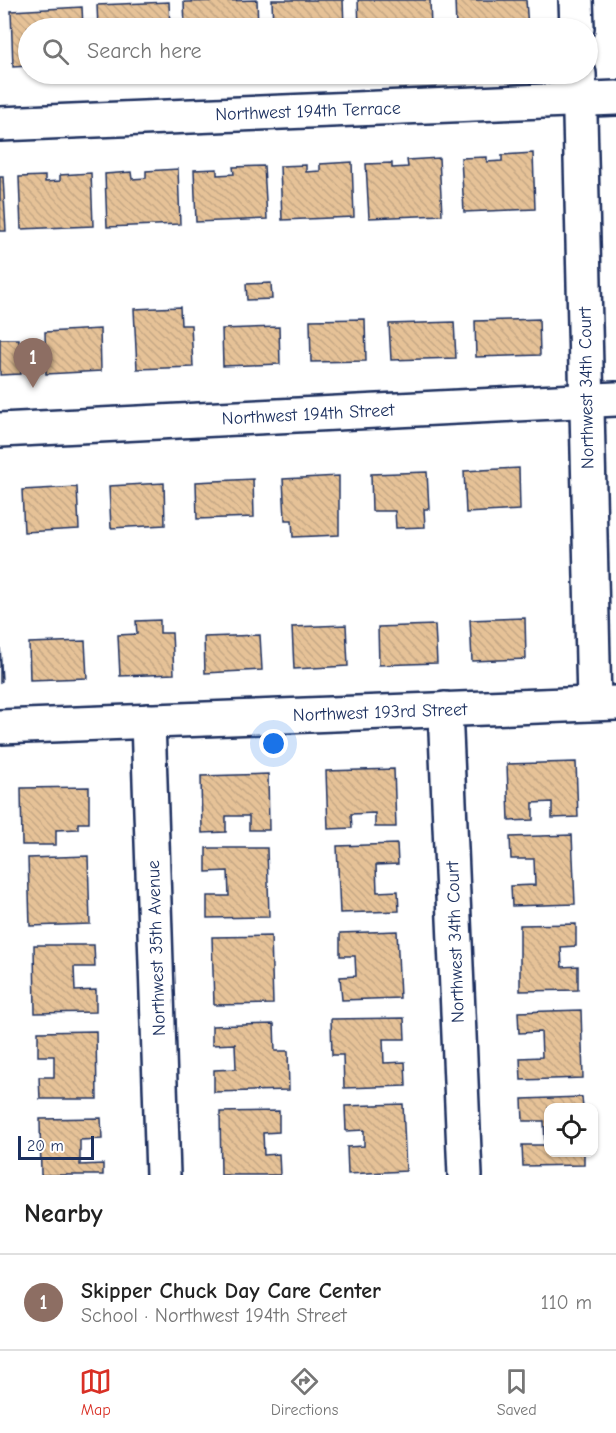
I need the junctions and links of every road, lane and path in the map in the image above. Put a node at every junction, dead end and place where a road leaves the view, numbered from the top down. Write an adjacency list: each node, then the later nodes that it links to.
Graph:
1 (576, 0): 2 (street)
2 (577, 18)
3 (579, 86): 4 (street, Northwest 194th Terrace); 5 (street, Northwest 194th Terrace); 6 (street, Northwest 34th Court)
4 (616, 98)
5 (0, 124)
6 (601, 400): 7 (street, Northwest 194th Street); 8 (street, Northwest 34th Court)
7 (0, 430)
8 (605, 703): 9 (street, Northwest 193rd Street)
9 (445, 709): 10 (street, Northwest 193rd Street); 13 (street, Northwest 34th Court)
10 (148, 721): 11 (street, Northwest 193rd Street); 12 (street, Northwest 35th Avenue)
11 (0, 726)
12 (163, 1175)
13 (465, 1175)

